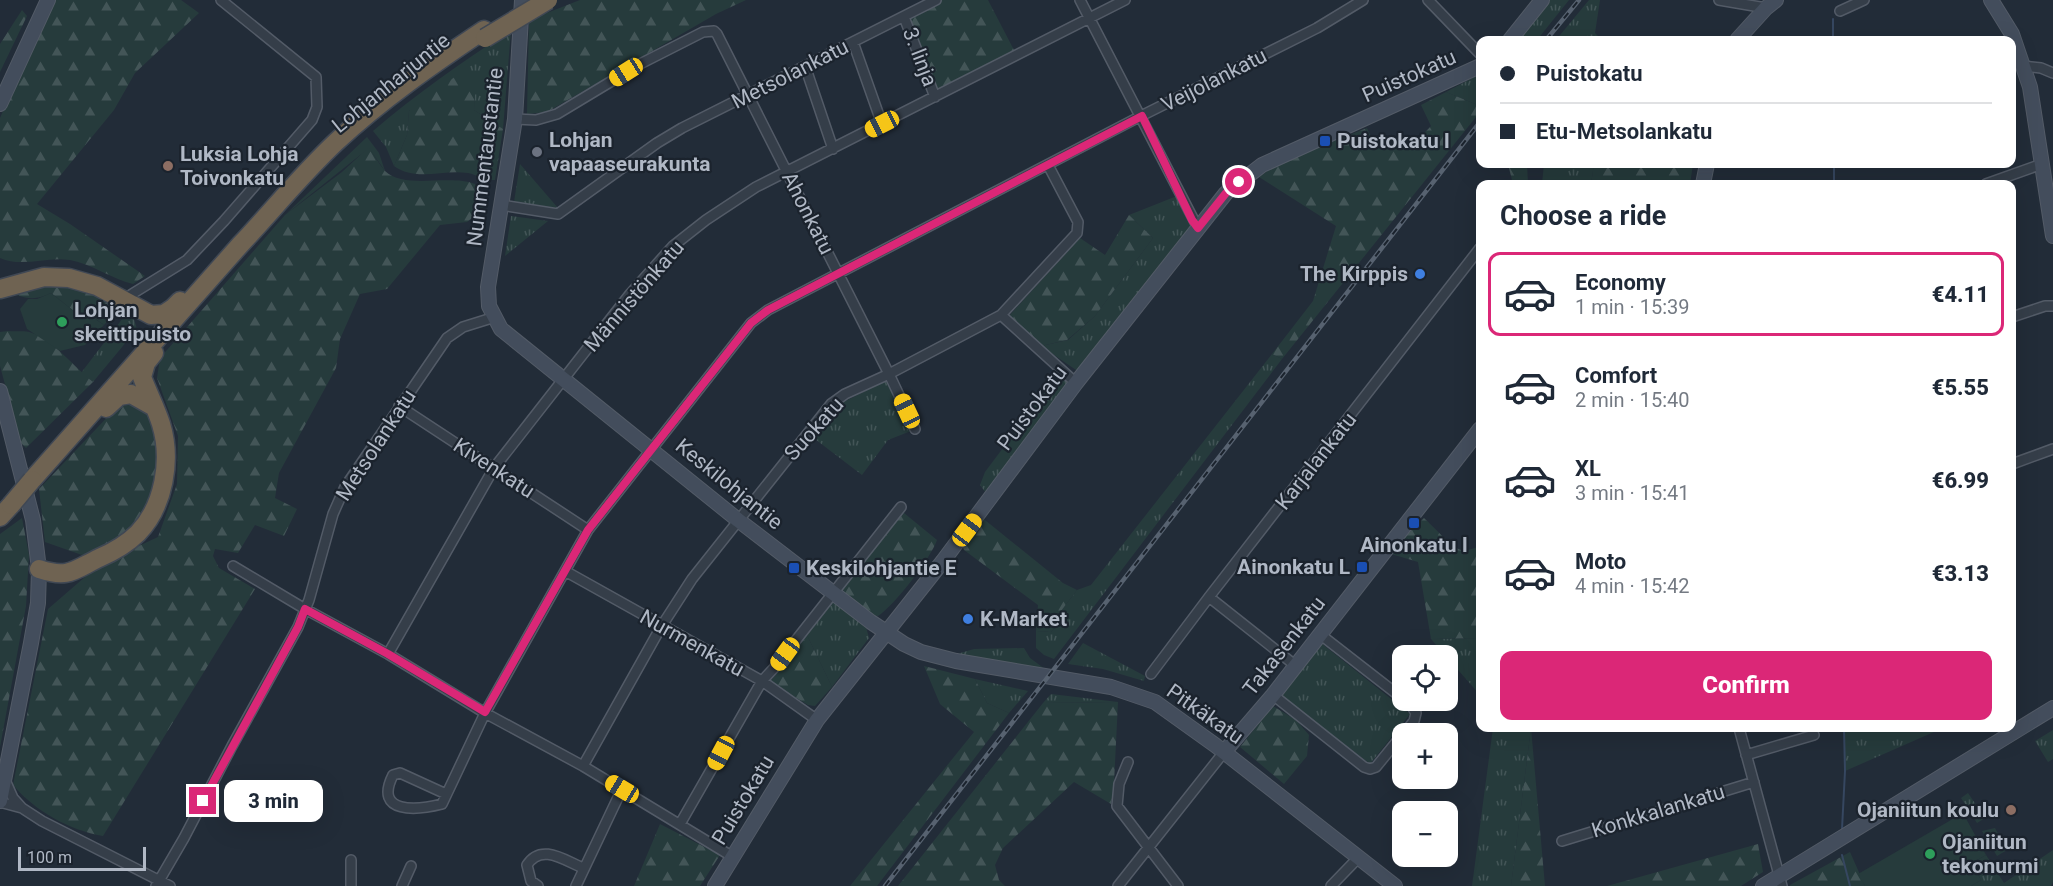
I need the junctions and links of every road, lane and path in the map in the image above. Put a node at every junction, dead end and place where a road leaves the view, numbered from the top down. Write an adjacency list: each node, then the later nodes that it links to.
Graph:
1 (48, 0): 32 (street)
2 (221, 0): 49 (street)
3 (522, 0): 34 (street, Nummentaustantie)
4 (535, 0): 19 (highway, Lohjanharjuntie)
5 (548, 0): 19 (highway, Lohjanharjuntie, bridge)
6 (936, 0): 17 (street, Metsolankatu)
7 (1080, 0): 18 (street)
8 (1125, 0): 18 (street, Männistönkatu)
9 (1363, 0): 33 (street, Veijolankatu)
10 (1428, 0): 24 (street)
11 (1542, 0): 20 (street)
12 (1719, 0): 15 (street)
13 (1864, 0): 16 (street)
14 (1991, 0): 22 (street)
15 (1771, 4): 21 (street)
16 (1840, 11)
17 (904, 17): 23 (street, Metsolankatu); 31 (street, 3. linja)
18 (1090, 18): 31 (street, Männistönkatu); 33 (street)
19 (484, 34): 45 (highway, Lohjanharjuntie)
20 (1513, 36)
21 (1741, 36)
22 (2012, 36)
23 (853, 42): 26 (street, Metsolankatu); 35 (street)
24 (1476, 50)
25 (2016, 54): 27 (street)
26 (805, 66): 30 (street, Metsolankatu); 36 (street)
27 (2023, 66): 29 (street); 37 (street)
28 (1476, 68): 42 (street, Puistokatu)
29 (2053, 73)
30 (748, 95): 34 (street, Ahonkatu); 39 (street, Ahonkatu); 41 (street, Metsolankatu)
31 (935, 97): 35 (street, Männistönkatu)
32 (0, 104)
33 (1142, 116): 38 (street, Veijolankatu); 42 (street)
34 (515, 119): 41 (street, Nummentaustantie)
35 (882, 124): 36 (street, Männistönkatu)
36 (833, 149): 39 (street, Männistönkatu)
37 (2042, 164): 40 (street); 43 (street)
38 (1048, 165): 46 (street, Veijolankatu); 52 (street, Suokatu)
39 (788, 172): 46 (street, Ahonkatu); 58 (street, Männistönkatu)
40 (1997, 180)
41 (501, 205): 54 (street, Nummentaustantie)
42 (1198, 228): 59 (street, Puistokatu)
43 (2053, 236)
44 (1476, 253): 79 (street, Karjalankatu)
45 (216, 272): 49 (highway); 55 (highway, Lohjanharjuntie)
46 (838, 273): 56 (street, Ahonkatu); 66 (street, Veijolankatu)
47 (22, 284): 48 (highway); 49 (highway); 50 (highway)
48 (0, 289)
49 (126, 301): 57 (highway)
50 (0, 302)
51 (2053, 306): 53 (street)
52 (1001, 315): 56 (street, Suokatu); 59 (street)
53 (2016, 316)
54 (495, 317): 58 (street, Keskilohjantie); 61 (street, Metsolankatu)
55 (165, 329): 57 (highway, Lohjanharjuntie); 62 (highway)
56 (889, 374): 64 (street, Ahonkatu); 73 (street, Suokatu)
57 (122, 378): 63 (highway, Lohjanharjuntie)
58 (563, 381): 66 (street, Keskilohjantie); 69 (street, Männistönkatu)
59 (1076, 383): 82 (street, Puistokatu)
60 (0, 391): 70 (street)
61 (399, 406): 69 (street, Kivenkatu); 80 (street, Metsolankatu)
62 (153, 407): 63 (highway); 76 (highway)
63 (88, 417): 70 (highway, Lohjanharjuntie)
64 (915, 429)
65 (1476, 434): 83 (street, Takasenkatu)
66 (651, 448): 73 (street, Keskilohjantie); 74 (street, Veijolankatu)
67 (2053, 449): 68 (street)
68 (2016, 463)
69 (495, 468): 74 (street, Kivenkatu); 84 (street, Männistönkatu)
70 (30, 487): 72 (highway, Lohjanharjuntie, bridge); 76 (street)
71 (900, 507): 78 (street)
72 (6, 511)
73 (738, 520): 78 (street, Keskilohjantie); 81 (street, Suokatu)
74 (588, 530): 77 (street, Veijolankatu)
75 (233, 566): 80 (street)
76 (39, 569): 102 (street)
77 (565, 571): 81 (street, Nurmenkatu); 91 (street, Veijolankatu)
78 (833, 592): 82 (street, Keskilohjantie); 87 (street)
79 (1209, 597): 85 (street); 86 (street, Karjalankatu)
80 (305, 609): 84 (street); 117 (street, Metsolankatu)
81 (661, 627): 87 (street, Nurmenkatu); 101 (street, Suokatu)
82 (886, 633): 92 (street, Puistokatu); 98 (street, Pitkäkatu)
83 (1321, 635): 85 (street, Takasenkatu); 88 (street)
84 (388, 654): 91 (street)
85 (1296, 666): 89 (street, Takasenkatu)
86 (1151, 674)
87 (762, 681): 92 (street, Nurmenkatu); 108 (street)
88 (1392, 690)
89 (1273, 695): 97 (street); 98 (street, Takasenkatu)
90 (2053, 708): 93 (street)
91 (485, 712): 101 (street); 105 (street, Veijolankatu)
92 (817, 720): 111 (street, Puistokatu)
93 (2016, 731)
94 (1739, 732): 99 (street)
95 (2015, 732): 116 (street)
96 (1814, 735): 99 (street)
97 (1392, 747)
98 (1224, 752): 110 (street, Takasenkatu); 112 (street, Pitkäkatu)
99 (1746, 755): 103 (street)
100 (1128, 762): 110 (street)
101 (583, 766): 104 (street)
102 (5, 780): 106 (street); 107 (street)
103 (1754, 782): 109 (street, Konkkalankatu); 116 (street)
104 (622, 789): 108 (street); 115 (street)
105 (446, 794): 105 (street)
106 (0, 801): 107 (street)
107 (22, 808): 117 (street)
108 (680, 824): 111 (street)
109 (1562, 841)
110 (1148, 847): 124 (street, Takasenkatu); 125 (street)
111 (733, 857): 123 (street, Puistokatu)
112 (1359, 857): 126 (street); 127 (street, Pitkäkatu)
113 (351, 860): 119 (street)
114 (411, 866): 120 (street)
115 (583, 868): 121 (street); 122 (street)
116 (1780, 881): 128 (street)
117 (157, 883): 118 (street)
118 (170, 886)
119 (351, 886)
120 (402, 886)
121 (538, 886)
122 (576, 886)
123 (716, 886)
124 (1118, 886)
125 (1178, 886)
126 (1331, 886)
127 (1395, 886)
128 (1762, 886)

